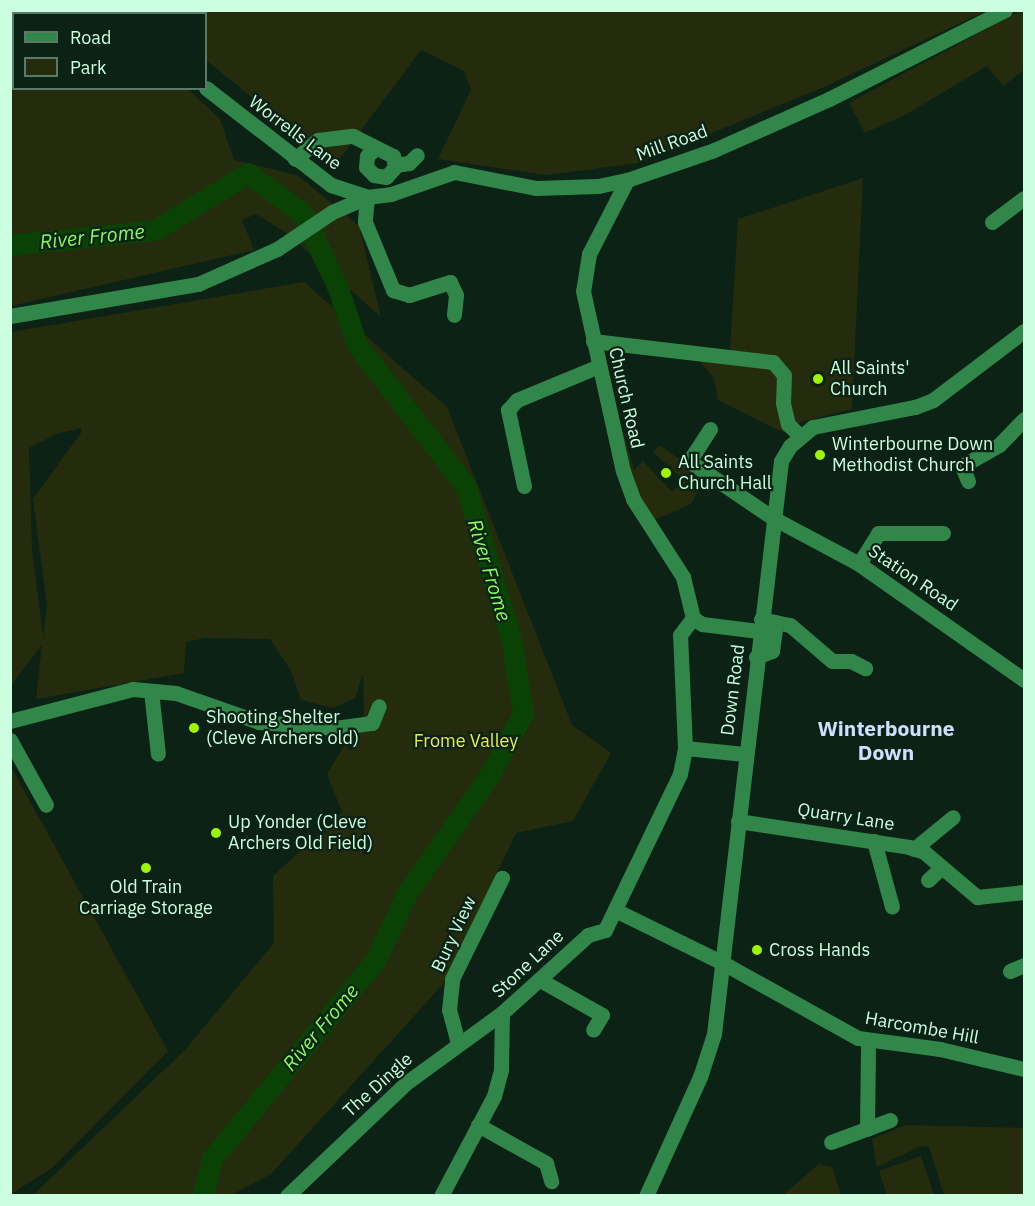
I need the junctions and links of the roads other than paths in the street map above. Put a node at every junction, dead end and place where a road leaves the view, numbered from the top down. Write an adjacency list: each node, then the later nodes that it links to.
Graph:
1 (1005, 10): 7 (street, Mill Road)
2 (207, 89): 5 (street, Worrells Lane)
3 (376, 148): 5 (street); 6 (street); 6 (street)
4 (417, 154): 6 (street)
5 (295, 159): 8 (street, Worrells Lane)
6 (390, 171): 8 (street)
7 (627, 180): 8 (street, Mill Road); 14 (street, Church Road)
8 (375, 196): 11 (street); 12 (street, Mill Road)
9 (1024, 198): 10 (street)
10 (992, 222)
11 (454, 315)
12 (10, 316)
13 (1024, 333): 18 (street, Down Road)
14 (593, 341): 15 (street, Church Road); 18 (street)
15 (599, 366): 20 (street); 24 (street, Church Road)
16 (1024, 420): 19 (street)
17 (710, 429): 21 (street, Station Road)
18 (800, 436): 21 (street, Down Road)
19 (968, 481)
20 (524, 486)
21 (773, 518): 23 (street, Station Road); 25 (street, Down Road)
22 (942, 533): 23 (street)
23 (859, 564): 27 (street, Station Road)
24 (693, 618): 25 (street); 32 (street)
25 (766, 624): 26 (street); 34 (street, Down Road)
26 (865, 668)
27 (1024, 680)
28 (151, 691): 29 (street); 30 (street); 33 (street)
29 (379, 706)
30 (10, 721)
31 (10, 740): 35 (street)
32 (685, 748): 34 (street); 45 (street)
33 (158, 754)
34 (745, 754): 37 (street, Down Road)
35 (46, 805)
36 (953, 817): 39 (street)
37 (738, 821): 38 (street, Quarry Lane); 46 (street, Down Road)
38 (874, 841): 39 (street, Quarry Lane); 44 (street)
39 (914, 849): 40 (street, Quarry Lane)
40 (941, 868): 42 (street); 43 (street, Quarry Lane)
41 (502, 878): 51 (street, Bury View)
42 (928, 880)
43 (1024, 892)
44 (892, 907)
45 (617, 911): 46 (street); 47 (street, Stone Lane)
46 (723, 963): 50 (street, Harcombe Hill); 60 (street, Down Road)
47 (540, 980): 48 (street, Stone Lane); 49 (street)
48 (502, 1012): 51 (street, The Dingle); 54 (street, Stone Lane)
49 (593, 1030)
50 (868, 1041): 52 (street, Harcombe Hill); 55 (street)
51 (458, 1043): 58 (street, The Dingle)
52 (1024, 1069)
53 (890, 1120): 55 (street)
54 (478, 1125): 57 (street); 59 (street, Stone Lane)
55 (867, 1129): 56 (street)
56 (831, 1142)
57 (551, 1181)
58 (287, 1196)
59 (441, 1196)
60 (646, 1196)

